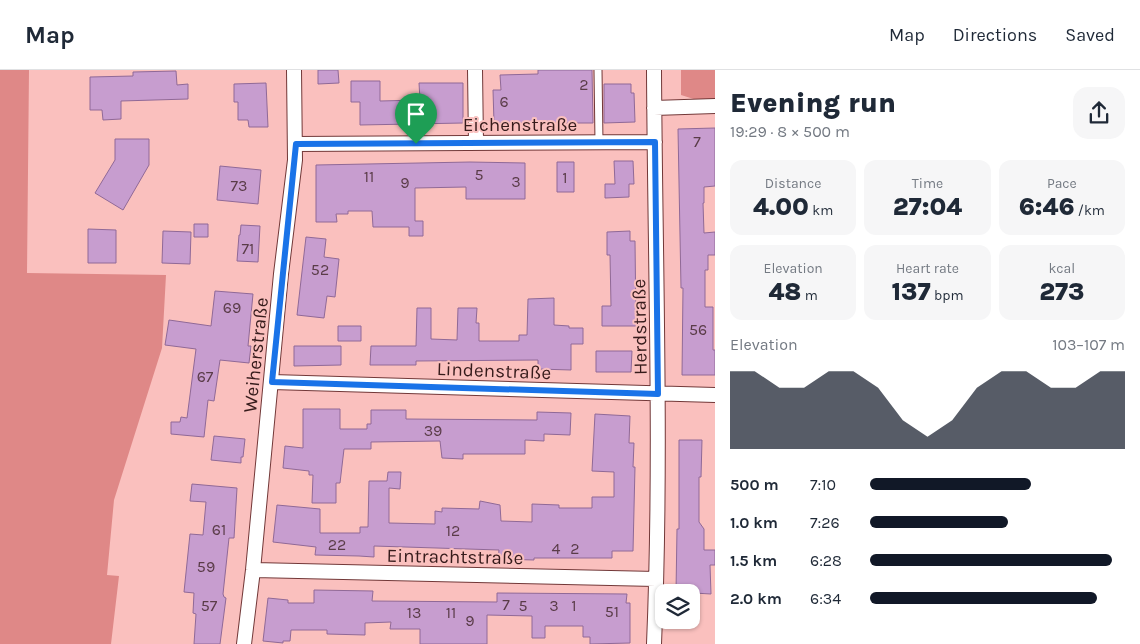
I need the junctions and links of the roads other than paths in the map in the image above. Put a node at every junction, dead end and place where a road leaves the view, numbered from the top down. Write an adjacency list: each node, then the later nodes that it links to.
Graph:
1 (294, 70): 10 (street, Weiherstraße)
2 (475, 70): 9 (street)
3 (598, 70): 7 (lane)
4 (654, 70): 6 (street, Herdstraße)
5 (715, 106): 6 (street)
6 (654, 108): 8 (street, Herdstraße)
7 (599, 142): 8 (street, Eichenstraße); 9 (street, Eichenstraße)
8 (655, 142): 12 (street, Herdstraße)
9 (476, 143): 10 (street, Eichenstraße)
10 (296, 144): 11 (street, Weiherstraße)
11 (272, 382): 12 (street, Lindenstraße); 14 (street, Weiherstraße)
12 (658, 394): 13 (street, Lindenstraße); 15 (street, Herdstraße)
13 (715, 395)
14 (253, 570): 15 (street, Eintrachtstraße); 16 (street, Weiherstraße)
15 (656, 579): 17 (street, Herdstraße)
16 (244, 644)
17 (654, 644)

